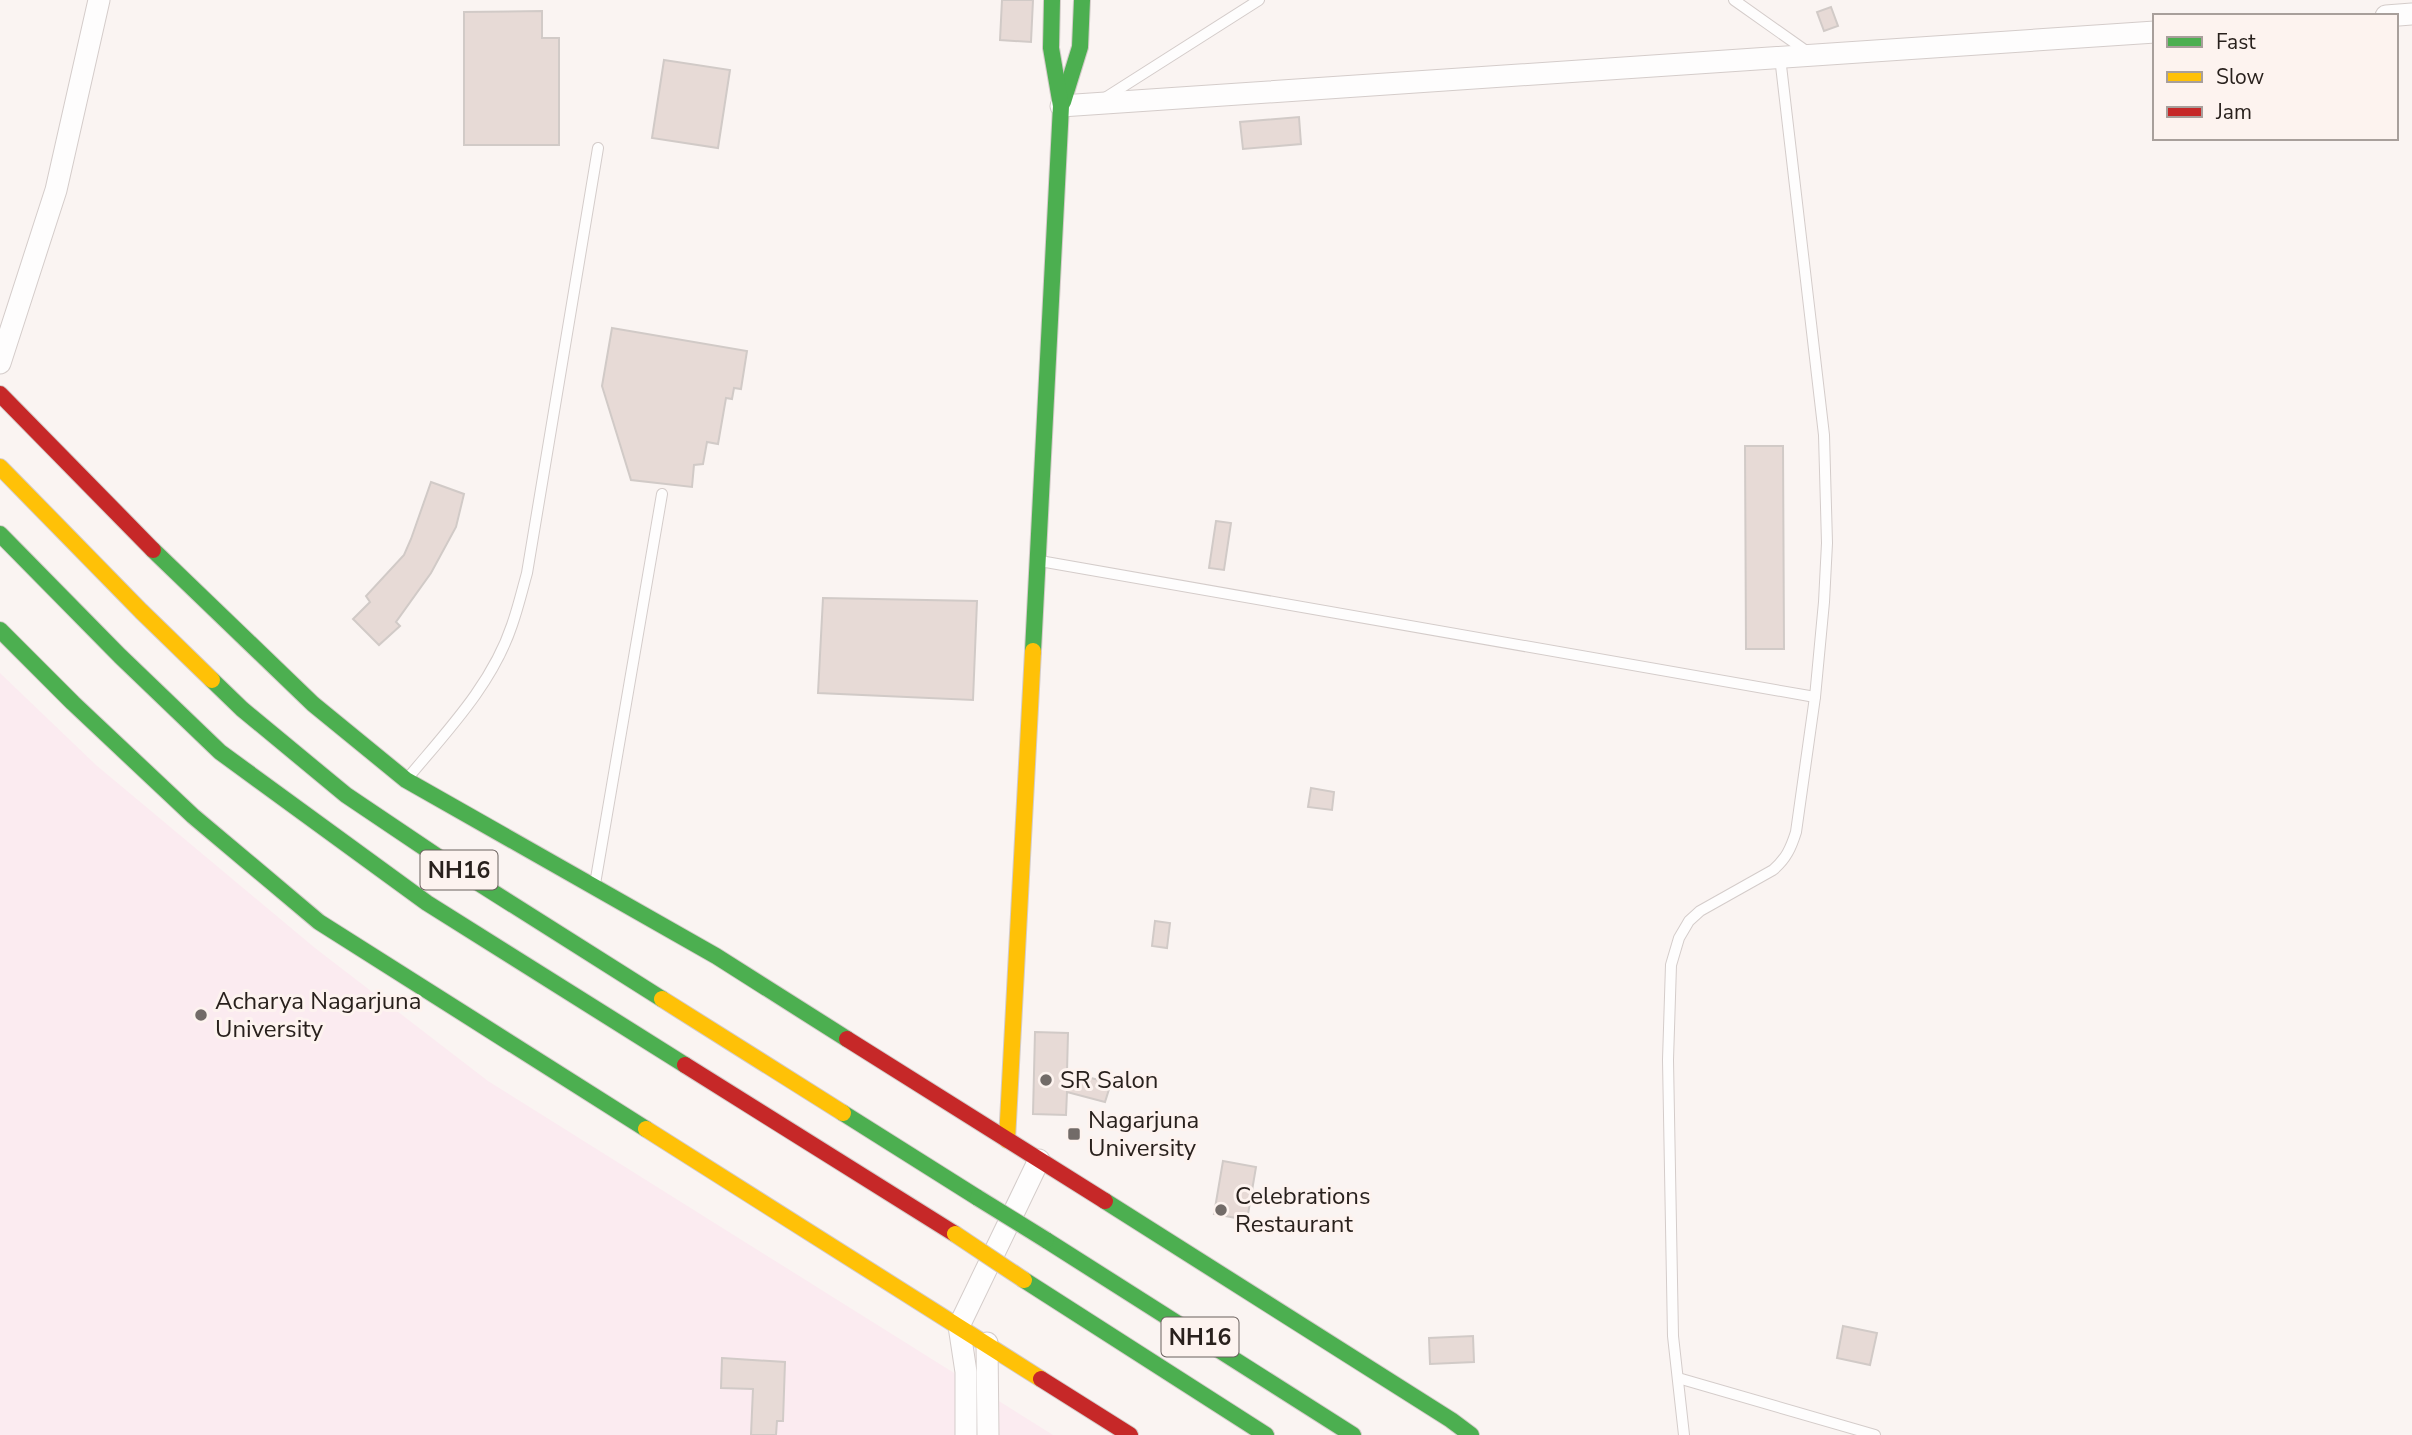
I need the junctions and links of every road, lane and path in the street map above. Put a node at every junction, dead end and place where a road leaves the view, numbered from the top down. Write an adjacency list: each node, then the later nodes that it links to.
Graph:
1 (99, 0): 12 (street)
2 (1052, 0): 10 (main road)
3 (1082, 0): 10 (main road)
4 (1259, 0): 9 (lane)
5 (1734, 0): 7 (lane)
6 (2153, 32): 7 (street)
7 (1812, 55): 8 (street)
8 (1780, 57): 9 (street); 19 (lane)
9 (1096, 104): 10 (street)
10 (1061, 106): 17 (main road)
11 (598, 148): 20 (lane)
12 (0, 363)
13 (0, 394): 20 (main road)
14 (0, 467): 31 (main road, NH16, bridge)
15 (662, 494): 21 (lane)
16 (0, 534): 30 (main road, NH16, bridge)
17 (1038, 560): 19 (lane); 22 (main road)
18 (0, 630): 24 (main road)
19 (1815, 696): 26 (lane)
20 (406, 780): 21 (main road)
21 (595, 887): 22 (main road)
22 (1007, 1140): 23 (main road)
23 (1039, 1160): 24 (street); 32 (main road)
24 (959, 1326): 25 (main road); 27 (street)
25 (987, 1343): 28 (street); 29 (main road)
26 (1678, 1378): 33 (lane); 34 (lane)
27 (966, 1435)
28 (988, 1435)
29 (1130, 1435)
30 (1266, 1435)
31 (1353, 1435)
32 (1471, 1435)
33 (1684, 1435)
34 (1875, 1435)

